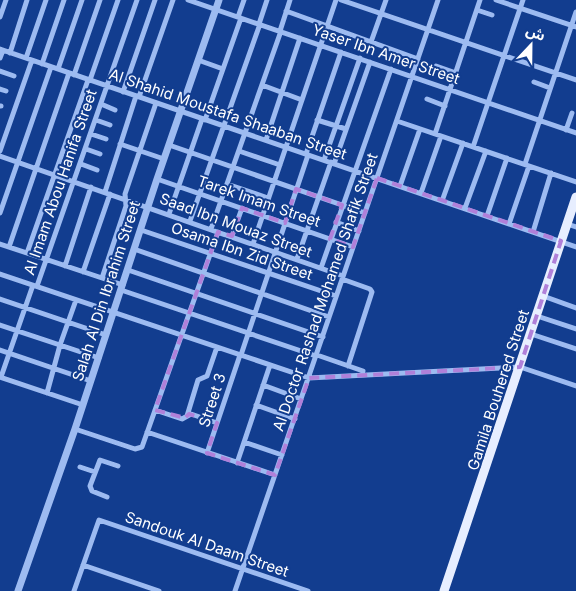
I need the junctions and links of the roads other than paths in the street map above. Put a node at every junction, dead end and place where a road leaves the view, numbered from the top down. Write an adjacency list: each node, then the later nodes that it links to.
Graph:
1 (6, 0): 31 (street)
2 (27, 0): 44 (street)
3 (46, 0): 47 (street)
4 (64, 0): 53 (street)
5 (82, 0): 56 (street)
6 (100, 0): 62 (street)
7 (118, 0): 65 (street)
8 (137, 0): 69 (street, Al Imam Abou Hanifa Street)
9 (155, 0): 72 (street)
10 (173, 0): 74 (street)
11 (188, 0): 25 (street, Yaser Ibn Amer Street)
12 (219, 0): 25 (street, Salah Al Din Ibrahim Street)
13 (244, 0): 32 (street)
14 (267, 0): 33 (street)
15 (290, 0): 27 (street)
16 (336, 0): 34 (street)
17 (341, 0): 23 (street)
18 (386, 0): 29 (street)
19 (438, 0): 36 (street, Al Doctor Rashad Mohamed Shafik Street)
20 (480, 0): 26 (street)
21 (496, 0): 24 (street)
22 (523, 0): 24 (street)
23 (360, 3): 29 (street)
24 (520, 8): 35 (street); 45 (street)
25 (216, 9): 32 (street, Yaser Ibn Amer Street); 51 (street, Salah Al Din Ibrahim Street)
26 (477, 10): 30 (street); 40 (street)
27 (286, 11): 34 (street); 37 (street)
28 (576, 12): 35 (street)
29 (381, 14): 36 (street); 39 (street)
30 (492, 15)
31 (0, 17)
32 (240, 17): 33 (street, Yaser Ibn Amer Street); 57 (street)
33 (260, 24): 37 (street, Yaser Ibn Amer Street); 90 (street)
34 (327, 26): 39 (street); 41 (street)
35 (574, 26): 61 (street)
36 (428, 30): 40 (street); 49 (street, Al Doctor Rashad Mohamed Shafik Street)
37 (280, 31): 38 (street, Yaser Ibn Amer Street); 68 (street)
38 (300, 38): 41 (street, Yaser Ibn Amer Street); 73 (street)
39 (371, 42): 49 (street)
40 (466, 42): 45 (street); 60 (street)
41 (320, 45): 43 (street, Yaser Ibn Amer Street); 76 (street)
42 (1, 50): 44 (street, Al Shahid Moustafa Shaaban Street); 46 (street)
43 (341, 52): 48 (street, Yaser Ibn Amer Street); 86 (street)
44 (10, 53): 47 (street, Al Shahid Moustafa Shaaban Street)
45 (504, 55): 61 (street); 78 (street)
46 (0, 58)
47 (26, 58): 50 (street, Al Shahid Moustafa Shaaban Street)
48 (360, 58): 52 (street, Yaser Ibn Amer Street); 91 (street)
49 (418, 59): 64 (street, Al Doctor Rashad Mohamed Shafik Street)
50 (32, 60): 53 (street, Al Shahid Moustafa Shaaban Street); 107 (street)
51 (198, 60): 57 (street); 82 (street, Salah Al Din Ibrahim Street)
52 (370, 62): 58 (street, Yaser Ibn Amer Street); 93 (street)
53 (42, 64): 55 (street, Al Shahid Moustafa Shaaban Street)
54 (436, 66): 60 (street)
55 (51, 67): 56 (street, Al Shahid Moustafa Shaaban Street); 119 (street)
56 (58, 69): 62 (street, Al Shahid Moustafa Shaaban Street)
57 (222, 69): 84 (street)
58 (391, 69): 64 (street, Yaser Ibn Amer Street); 127 (street)
59 (0, 71): 63 (street)
60 (456, 73): 71 (street)
61 (555, 73): 66 (street); 70 (street)
62 (72, 74): 65 (street, Al Shahid Moustafa Shaaban Street); 125 (street)
63 (14, 76)
64 (412, 76): 71 (street, Yaser Ibn Amer Street); 88 (street, Al Doctor Rashad Mohamed Shafik Street)
65 (89, 80): 69 (street, Al Shahid Moustafa Shaaban Street); 129 (street)
66 (576, 80)
67 (534, 82): 70 (street)
68 (262, 85): 73 (street); 95 (street)
69 (107, 86): 72 (street, Al Shahid Moustafa Shaaban Street); 79 (street, Al Imam Abou Hanifa Street)
70 (550, 88): 87 (street)
71 (450, 90): 78 (street, Yaser Ibn Amer Street); 80 (street)
72 (124, 92): 74 (street, Al Shahid Moustafa Shaaban Street)
73 (282, 93): 76 (street); 100 (street)
74 (138, 97): 77 (street, Al Shahid Moustafa Shaaban Street); 101 (street)
75 (427, 99): 80 (street)
76 (302, 100): 104 (street)
77 (156, 103): 82 (street, Al Shahid Moustafa Shaaban Street); 108 (street)
78 (488, 103): 87 (street, Yaser Ibn Amer Street); 105 (street)
79 (101, 104): 81 (street); 85 (street, Al Imam Abou Hanifa Street)
80 (445, 106): 98 (street)
81 (116, 110)
82 (180, 111): 84 (street, Al Shahid Moustafa Shaaban Street); 103 (street, Salah Al Din Ibrahim Street)
83 (572, 113): 94 (street)
84 (203, 119): 90 (street, Al Shahid Moustafa Shaaban Street); 111 (street)
85 (96, 120): 89 (street); 97 (street, Al Imam Abou Hanifa Street)
86 (317, 120): 91 (street); 113 (street)
87 (539, 120): 94 (street, Yaser Ibn Amer Street); 123 (street)
88 (397, 121): 92 (street); 130 (street, Al Doctor Rashad Mohamed Shafik Street)
89 (110, 125)
90 (224, 126): 95 (street, Al Shahid Moustafa Shaaban Street); 117 (street)
91 (336, 126): 93 (street); 118 (street)
92 (420, 129): 98 (street); 137 (street)
93 (346, 130): 120 (street)
94 (566, 130): 96 (street, Yaser Ibn Amer Street)
95 (245, 133): 100 (street, Al Shahid Moustafa Shaaban Street); 109 (street)
96 (576, 133)
97 (91, 134): 99 (street); 106 (street, Al Imam Abou Hanifa Street)
98 (438, 135): 102 (street); 141 (street)
99 (106, 139)
100 (266, 140): 104 (street, Al Shahid Moustafa Shaaban Street)
101 (120, 144): 108 (street); 140 (street)
102 (463, 144): 105 (street); 148 (street)
103 (169, 145): 111 (street); 116 (street, Salah Al Din Ibrahim Street)
104 (286, 147): 113 (street, Al Shahid Moustafa Shaaban Street); 122 (street)
105 (473, 147): 110 (street)
106 (86, 149): 112 (street); 121 (street, Al Imam Abou Hanifa Street)
107 (0, 151)
108 (140, 151): 116 (street); 146 (street)
109 (239, 151): 122 (street); 124 (street)
110 (486, 151): 115 (street); 152 (street)
111 (190, 153): 117 (street); 136 (street)
112 (100, 154)
113 (307, 154): 118 (street, Al Shahid Moustafa Shaaban Street); 139 (street)
114 (0, 156): 119 (street, Saad Ibn Mouaz Street)
115 (507, 158): 123 (street); 157 (street)
116 (164, 159): 131 (street, Salah Al Din Ibrahim Street)
117 (212, 160): 124 (street); 142 (street)
118 (324, 160): 120 (street, Al Shahid Moustafa Shaaban Street)
119 (18, 162): 125 (street, Saad Ibn Mouaz Street); 154 (street)
120 (333, 163): 127 (street, Al Shahid Moustafa Shaaban Street); 143 (street)
121 (81, 164): 126 (street); 132 (street, Al Imam Abou Hanifa Street)
122 (280, 165): 133 (street)
123 (527, 165): 128 (street); 161 (street)
124 (233, 167): 133 (street); 135 (street)
125 (36, 168): 129 (street, Saad Ibn Mouaz Street); 174 (street)
126 (97, 170)
127 (354, 170): 130 (street, Al Shahid Moustafa Shaaban Street); 149 (street)
128 (552, 173): 134 (street); 168 (street)
129 (55, 175): 132 (street, Saad Ibn Mouaz Street); 179 (street)
130 (377, 178): 137 (street, Al Shahid Moustafa Shaaban Street); 153 (street, Al Doctor Rashad Mohamed Shafik Street)
131 (157, 179): 136 (street, Tarek Imam Street); 150 (street, Salah Al Din Ibrahim Street)
132 (74, 181): 138 (street, Saad Ibn Mouaz Street); 182 (street, Al Imam Abou Hanifa Street)
133 (274, 181): 139 (street); 145 (street)
134 (576, 182)
135 (227, 184): 145 (street); 147 (street)
136 (179, 186): 142 (street, Tarek Imam Street); 155 (street)
137 (400, 186): 141 (street, Al Shahid Moustafa Shaaban Street)
138 (92, 187): 140 (street, Saad Ibn Mouaz Street); 183 (street)
139 (296, 189): 143 (street); 160 (street)
140 (107, 193): 146 (street, Saad Ibn Mouaz Street); 186 (street)
141 (422, 193): 148 (street, Al Shahid Moustafa Shaaban Street)
142 (200, 194): 147 (street, Tarek Imam Street); 158 (street)
143 (319, 197): 149 (street); 166 (street)
144 (576, 197): 162 (main road, Gamila Bouhered Street)
145 (268, 198): 156 (street)
146 (126, 199): 150 (street, Saad Ibn Mouaz Street); 190 (street)
147 (221, 201): 151 (street, Tarek Imam Street); 163 (street)
148 (442, 201): 152 (street, Al Shahid Moustafa Shaaban Street)
149 (342, 205): 153 (street); 159 (street)
150 (148, 207): 155 (street, Saad Ibn Mouaz Street); 164 (street, Salah Al Din Ibrahim Street)
151 (242, 208): 156 (street, Tarek Imam Street); 169 (street)
152 (465, 208): 157 (street, Al Shahid Moustafa Shaaban Street)
153 (365, 212): 165 (street, Al Doctor Rashad Mohamed Shafik Street)
154 (0, 213)
155 (169, 214): 158 (street, Saad Ibn Mouaz Street)
156 (262, 216): 160 (street, Tarek Imam Street); 173 (street)
157 (487, 216): 161 (street, Al Shahid Moustafa Shaaban Street)
158 (190, 222): 163 (street, Saad Ibn Mouaz Street)
159 (336, 222): 165 (street); 170 (street)
160 (285, 223): 166 (street, Tarek Imam Street); 178 (street)
161 (509, 224): 168 (street, Al Shahid Moustafa Shaaban Street)
162 (572, 226): 171 (main road, Gamila Bouhered Street)
163 (211, 229): 167 (street, Saad Ibn Mouaz Street)
164 (140, 230): 177 (street, Salah Al Din Ibrahim Street); 180 (street, Osama Ibn Zid Street)
165 (359, 230): 175 (street, Al Doctor Rashad Mohamed Shafik Street)
166 (307, 231): 170 (street, Tarek Imam Street); 181 (street)
167 (218, 232): 169 (street, Saad Ibn Mouaz Street); 180 (street)
168 (533, 232): 171 (street, Al Shahid Moustafa Shaaban Street)
169 (232, 236): 173 (street, Saad Ibn Mouaz Street)
170 (330, 239): 175 (street, Tarek Imam Street); 184 (street)
171 (561, 242): 176 (street, Al Shahid Moustafa Shaaban Street); 197 (main road, Gamila Bouhered Street)
172 (0, 244): 174 (street)
173 (252, 244): 178 (street, Saad Ibn Mouaz Street)
174 (9, 247): 179 (street)
175 (353, 247): 191 (street, Al Doctor Rashad Mohamed Shafik Street)
176 (576, 247)
177 (134, 249): 185 (street, Salah Al Din Ibrahim Street); 187 (street)
178 (276, 252): 181 (street, Saad Ibn Mouaz Street); 188 (street, Street 3)
179 (27, 253): 182 (street)
180 (210, 254): 187 (street); 188 (street, Osama Ibn Zid Street)
181 (297, 259): 184 (street, Saad Ibn Mouaz Street)
182 (46, 260): 183 (street); 192 (street, Al Imam Abou Hanifa Street)
183 (65, 266): 186 (street)
184 (320, 268): 191 (street, Saad Ibn Mouaz Street)
185 (128, 270): 193 (street, Salah Al Din Ibrahim Street); 194 (street)
186 (83, 272): 190 (street)
187 (203, 273): 194 (street); 195 (street)
188 (268, 273): 195 (street, Street 3); 196 (street, Osama Ibn Zid Street)
189 (0, 274): 192 (street)
190 (102, 278): 193 (street)
191 (343, 278): 196 (street, Al Doctor Rashad Mohamed Shafik Street); 225 (street, Saad Ibn Mouaz Street)
192 (35, 286): 199 (street); 200 (street, Al Imam Abou Hanifa Street)
193 (122, 288): 202 (street, Salah Al Din Ibrahim Street); 203 (street)
194 (196, 293): 203 (street); 204 (street)
195 (262, 293): 204 (street, Street 3); 206 (street)
196 (336, 296): 206 (street, Al Doctor Rashad Mohamed Shafik Street)
197 (543, 296): 201 (street); 205 (main road, Gamila Bouhered Street)
198 (0, 299): 200 (street)
199 (76, 300): 202 (street); 207 (street)
200 (25, 307): 207 (street); 210 (street, Al Imam Abou Hanifa Street)
201 (576, 308)
202 (114, 312): 213 (street, Salah Al Din Ibrahim Street); 214 (street)
203 (189, 313): 211 (street); 214 (street)
204 (255, 314): 211 (street, Street 3); 215 (street)
205 (537, 316): 209 (street); 212 (main road, Gamila Bouhered Street)
206 (329, 317): 215 (street, Al Doctor Rashad Mohamed Shafik Street)
207 (68, 322): 213 (street); 216 (street)
208 (0, 325): 210 (street)
209 (576, 329)
210 (17, 331): 216 (street); 220 (street, Al Imam Abou Hanifa Street)
211 (248, 333): 221 (street, Street 3); 222 (street)
212 (531, 334): 218 (street); 226 (main road, Gamila Bouhered Street)
213 (106, 335): 223 (street, Salah Al Din Ibrahim Street)
214 (181, 335): 217 (street); 238 (street)
215 (323, 337): 222 (street, Al Doctor Rashad Mohamed Shafik Street)
216 (60, 345): 223 (street); 227 (street)
217 (217, 347): 221 (street); 239 (street)
218 (576, 349)
219 (0, 350): 220 (street)
220 (9, 353): 227 (street); 229 (street, Al Imam Abou Hanifa Street)
221 (240, 355): 224 (street); 241 (street, Street 3)
222 (316, 355): 225 (street); 230 (street, Al Doctor Rashad Mohamed Shafik Street)
223 (99, 358): 231 (street, Salah Al Din Ibrahim Street)
224 (270, 365): 230 (street); 232 (street)
225 (348, 366): 228 (street)
226 (520, 367): 230 (street); 233 (street); 260 (main road, Gamila Bouhered Street)
227 (55, 369): 231 (street); 234 (street)
228 (362, 371)
229 (0, 377): 234 (street)
230 (309, 378): 235 (street, Al Doctor Rashad Mohamed Shafik Street)
231 (91, 381): 237 (street, Salah Al Din Ibrahim Street)
232 (263, 385): 235 (street); 236 (street)
233 (576, 386)
234 (47, 393): 237 (street)
235 (301, 399): 240 (street, Al Doctor Rashad Mohamed Shafik Street)
236 (256, 405): 240 (street); 244 (street)
237 (83, 406): 242 (street, Salah Al Din Ibrahim Street)
238 (155, 410): 239 (street); 243 (street)
239 (187, 416): 241 (street)
240 (295, 419): 246 (street, Al Doctor Rashad Mohamed Shafik Street)
241 (217, 423): 245 (street, Street 3)
242 (75, 429): 243 (street); 255 (street, Salah Al Din Ibrahim Street)
243 (147, 432): 245 (street)
244 (244, 442): 246 (street); 247 (street)
245 (207, 453): 247 (street)
246 (282, 455): 251 (street, Al Doctor Rashad Mohamed Shafik Street)
247 (237, 463): 251 (street)
248 (118, 466): 250 (street)
249 (80, 467): 250 (street)
250 (95, 472): 252 (street)
251 (275, 475): 254 (street, Al Doctor Rashad Mohamed Shafik Street)
252 (107, 497)
253 (83, 565): 254 (street, Sandouk Al Daam Street); 256 (street); 257 (street)
254 (242, 569): 258 (street, Al Doctor Rashad Mohamed Shafik Street); 259 (street, Sandouk Al Daam Street)
255 (18, 591)
256 (74, 591)
257 (159, 591)
258 (235, 591)
259 (308, 591)
260 (444, 591)

